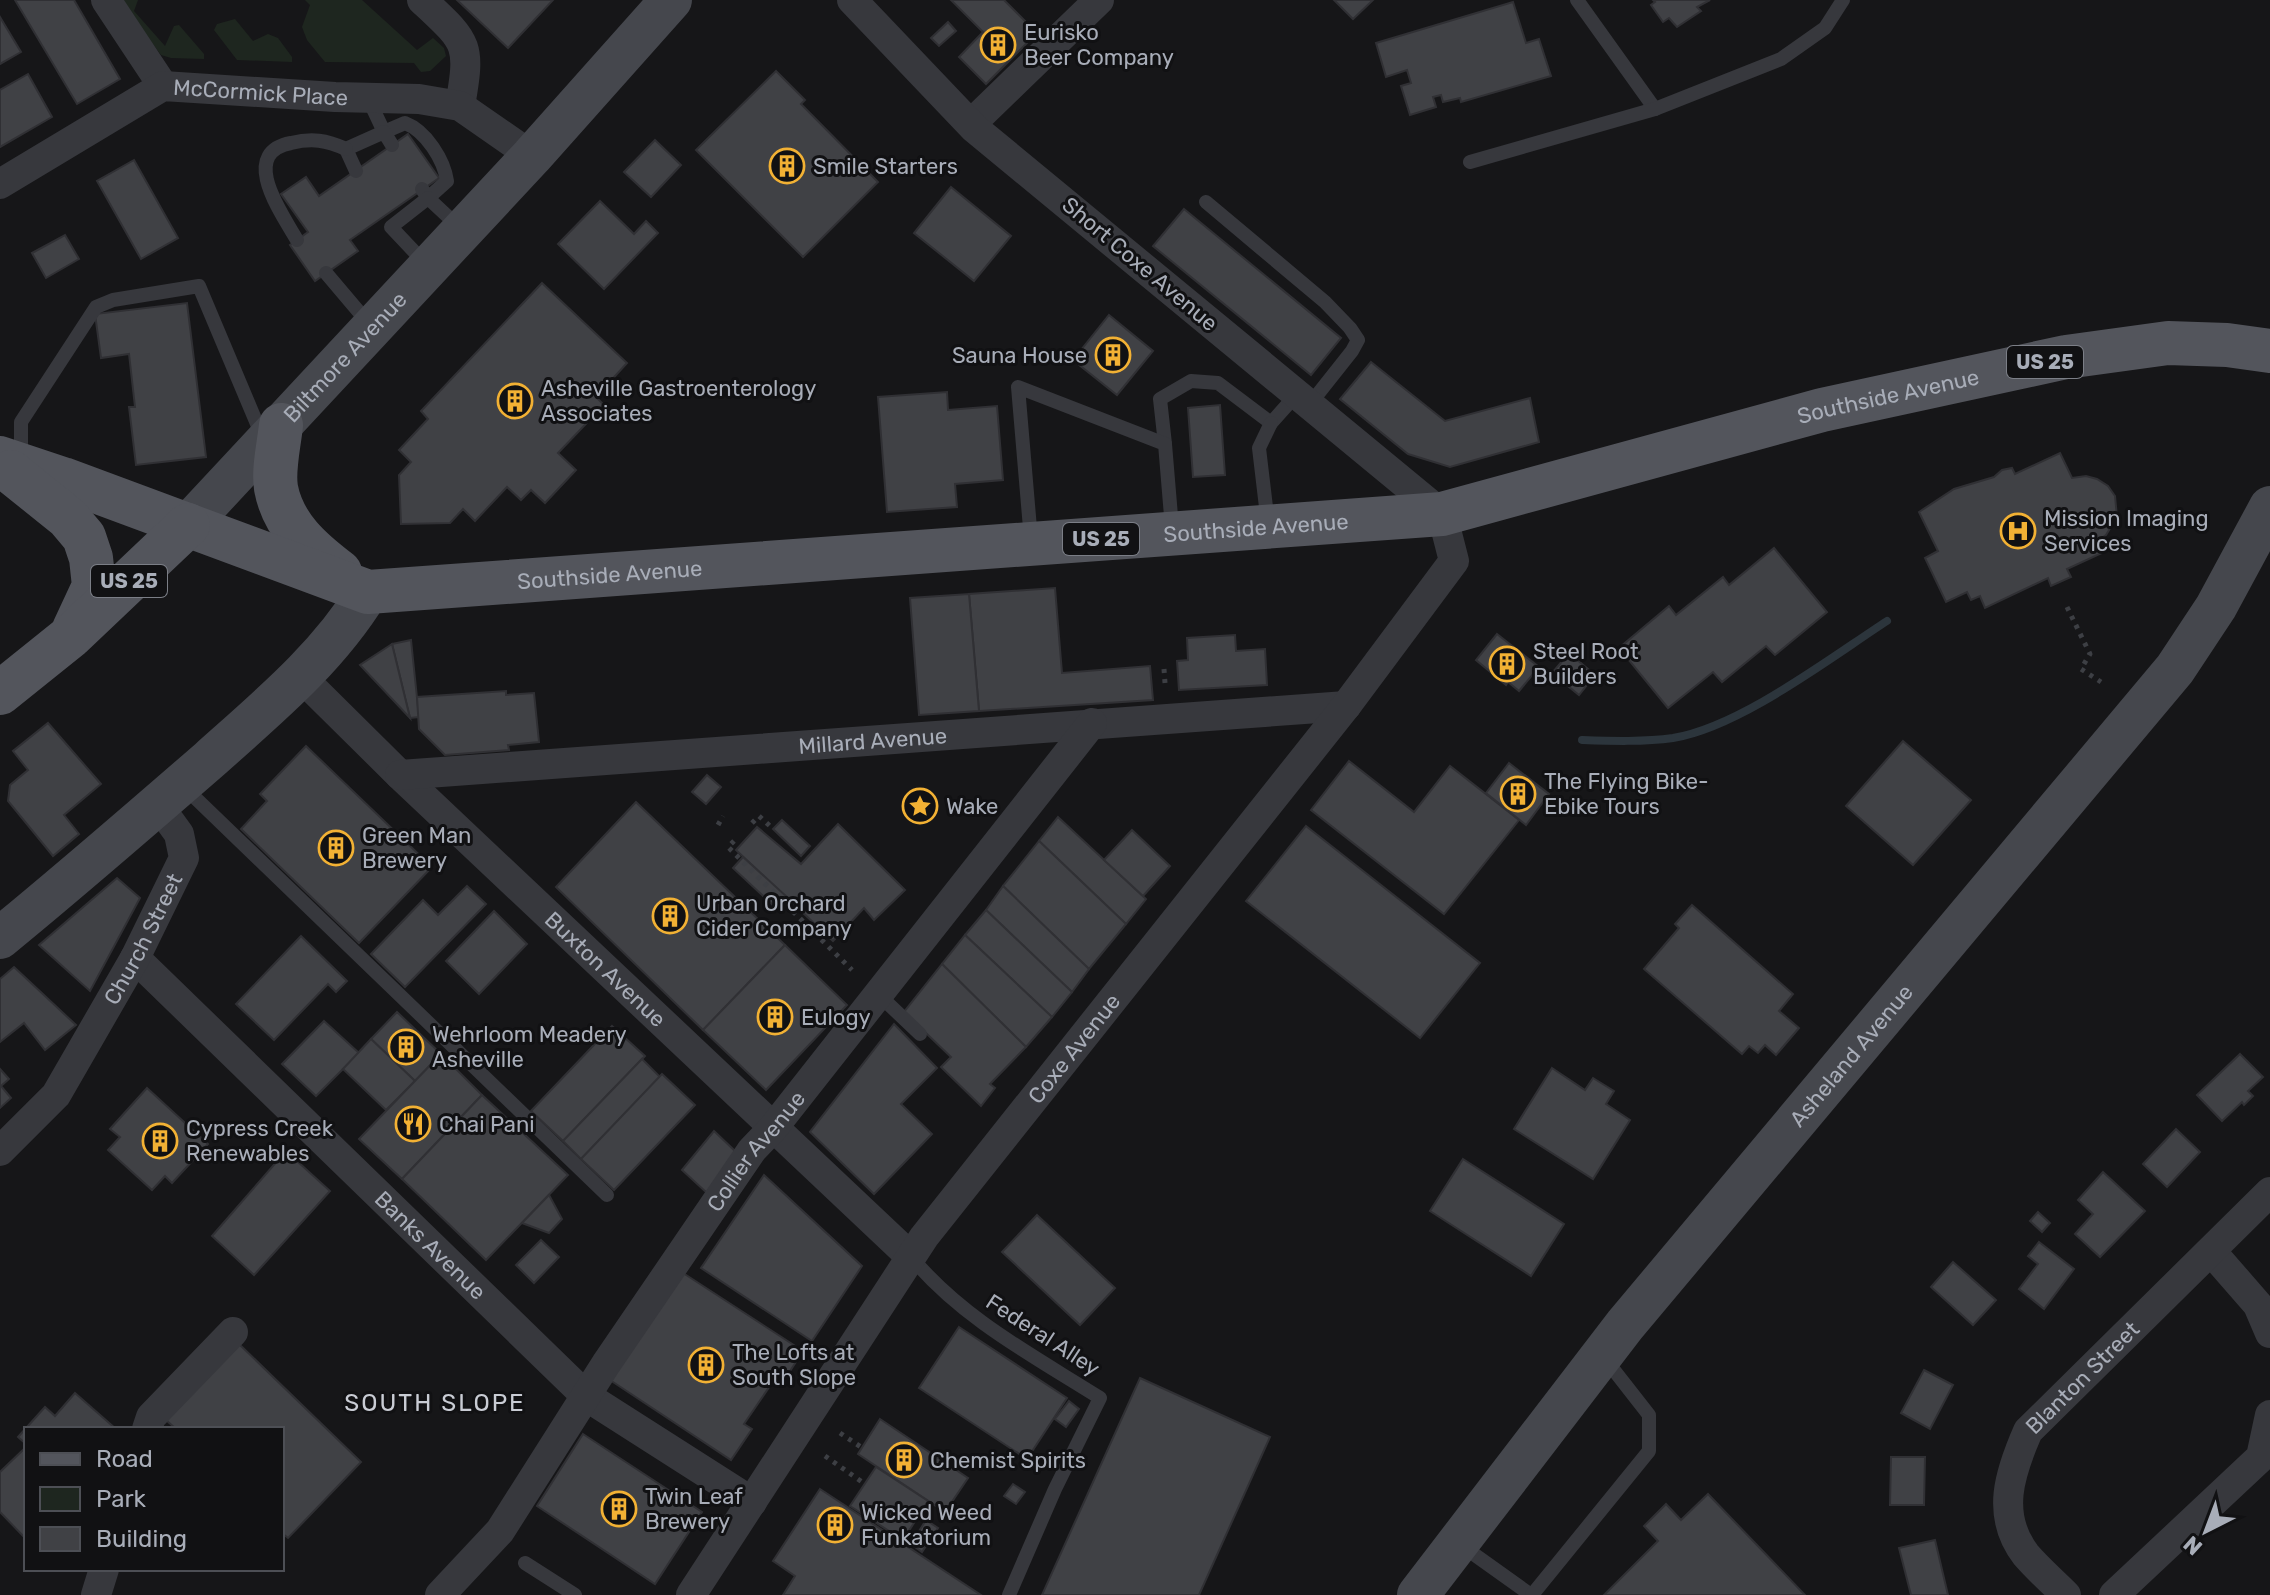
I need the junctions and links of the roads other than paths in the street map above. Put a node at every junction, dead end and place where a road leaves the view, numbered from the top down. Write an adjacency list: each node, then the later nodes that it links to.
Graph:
1 (106, 0): 8 (street)
2 (422, 0): 10 (street)
3 (671, 0): 15 (main road, Biltmore Avenue)
4 (852, 0): 12 (street, Short Coxe Avenue)
5 (1099, 0): 12 (street)
6 (1577, 0): 11 (lane)
7 (1843, 0): 11 (lane)
8 (163, 86): 9 (street, McCormick Place); 18 (street, McCormick Place)
9 (368, 98): 10 (street, McCormick Place); 13 (lane)
10 (460, 106): 15 (street, McCormick Place)
11 (1655, 109): 16 (lane)
12 (971, 124): 27 (street, Short Coxe Avenue)
13 (388, 139): 14 (lane); 19 (lane)
14 (346, 149): 17 (lane); 22 (lane)
15 (532, 156): 21 (main road, Biltmore Avenue)
16 (1470, 162)
17 (356, 171)
18 (0, 184)
19 (425, 194): 21 (lane); 23 (lane)
20 (1206, 202): 27 (lane)
21 (462, 230): 23 (main road, Biltmore Avenue)
22 (297, 240)
23 (428, 266): 25 (main road, Biltmore Avenue)
24 (326, 273): 25 (lane)
25 (372, 328): 29 (main road, Biltmore Avenue)
26 (2270, 351): 33 (main road, Southside Avenue / US 25)
27 (1303, 399): 28 (lane); 33 (street, Short Coxe Avenue)
28 (1271, 423): 30 (lane); 35 (lane)
29 (273, 434): 31 (lane); 34 (main road, Biltmore Avenue); 38 (main road)
30 (1165, 444): 36 (lane); 37 (lane)
31 (7, 462): 34 (main road, Southside Avenue); 39 (main road)
32 (2270, 507): 58 (main road, Asheland Avenue)
33 (1442, 514): 35 (main road, Southside Avenue / US 25); 42 (street, Coxe Avenue)
34 (188, 525): 38 (main road, Southside Avenue / US 25); 39 (main road, Biltmore Avenue / US 25)
35 (1268, 527): 36 (main road, Southside Avenue / US 25)
36 (1173, 534): 37 (main road, Southside Avenue / US 25)
37 (1031, 544): 38 (main road, Southside Avenue / US 25)
38 (368, 592): 40 (main road)
39 (71, 636): 41 (main road, Biltmore Avenue / US 25)
40 (301, 677): 44 (street, Buxton Avenue); 45 (main road)
41 (0, 693)
42 (1346, 706): 43 (street, Millard Avenue); 55 (street, Coxe Avenue)
43 (1092, 723): 44 (street, Millard Avenue); 48 (street, Collier Avenue)
44 (400, 775): 50 (street, Buxton Avenue)
45 (170, 794): 46 (main road); 47 (street, Church Street); 53 (lane)
46 (0, 938)
47 (135, 958): 51 (street, Church Street); 59 (street, Banks Avenue)
48 (878, 994): 49 (lane); 50 (street, Collier Avenue)
49 (920, 1034)
50 (773, 1128): 55 (street, Buxton Avenue); 59 (street, Collier Avenue)
51 (0, 1151)
52 (2270, 1192): 54 (street, Blanton Street)
53 (607, 1195)
54 (2211, 1251): 57 (street); 73 (street, Blanton Street)
55 (911, 1257): 62 (street, Coxe Avenue); 70 (lane, Federal Alley)
56 (233, 1332): 61 (street)
57 (2270, 1333)
58 (1602, 1355): 63 (main road, Asheland Avenue); 72 (lane)
59 (586, 1396): 62 (street, Banks Avenue); 67 (street, Collier Avenue)
60 (2270, 1415): 74 (street)
61 (148, 1427)
62 (752, 1502): 69 (street, Coxe Avenue)
63 (1458, 1542): 71 (main road, Asheland Avenue); 72 (lane)
64 (525, 1563): 68 (lane)
65 (103, 1571): 66 (street)
66 (96, 1595)
67 (440, 1595)
68 (575, 1595)
69 (691, 1595)
70 (1009, 1595)
71 (1418, 1595)
72 (1532, 1595)
73 (2066, 1595)
74 (2114, 1595)

